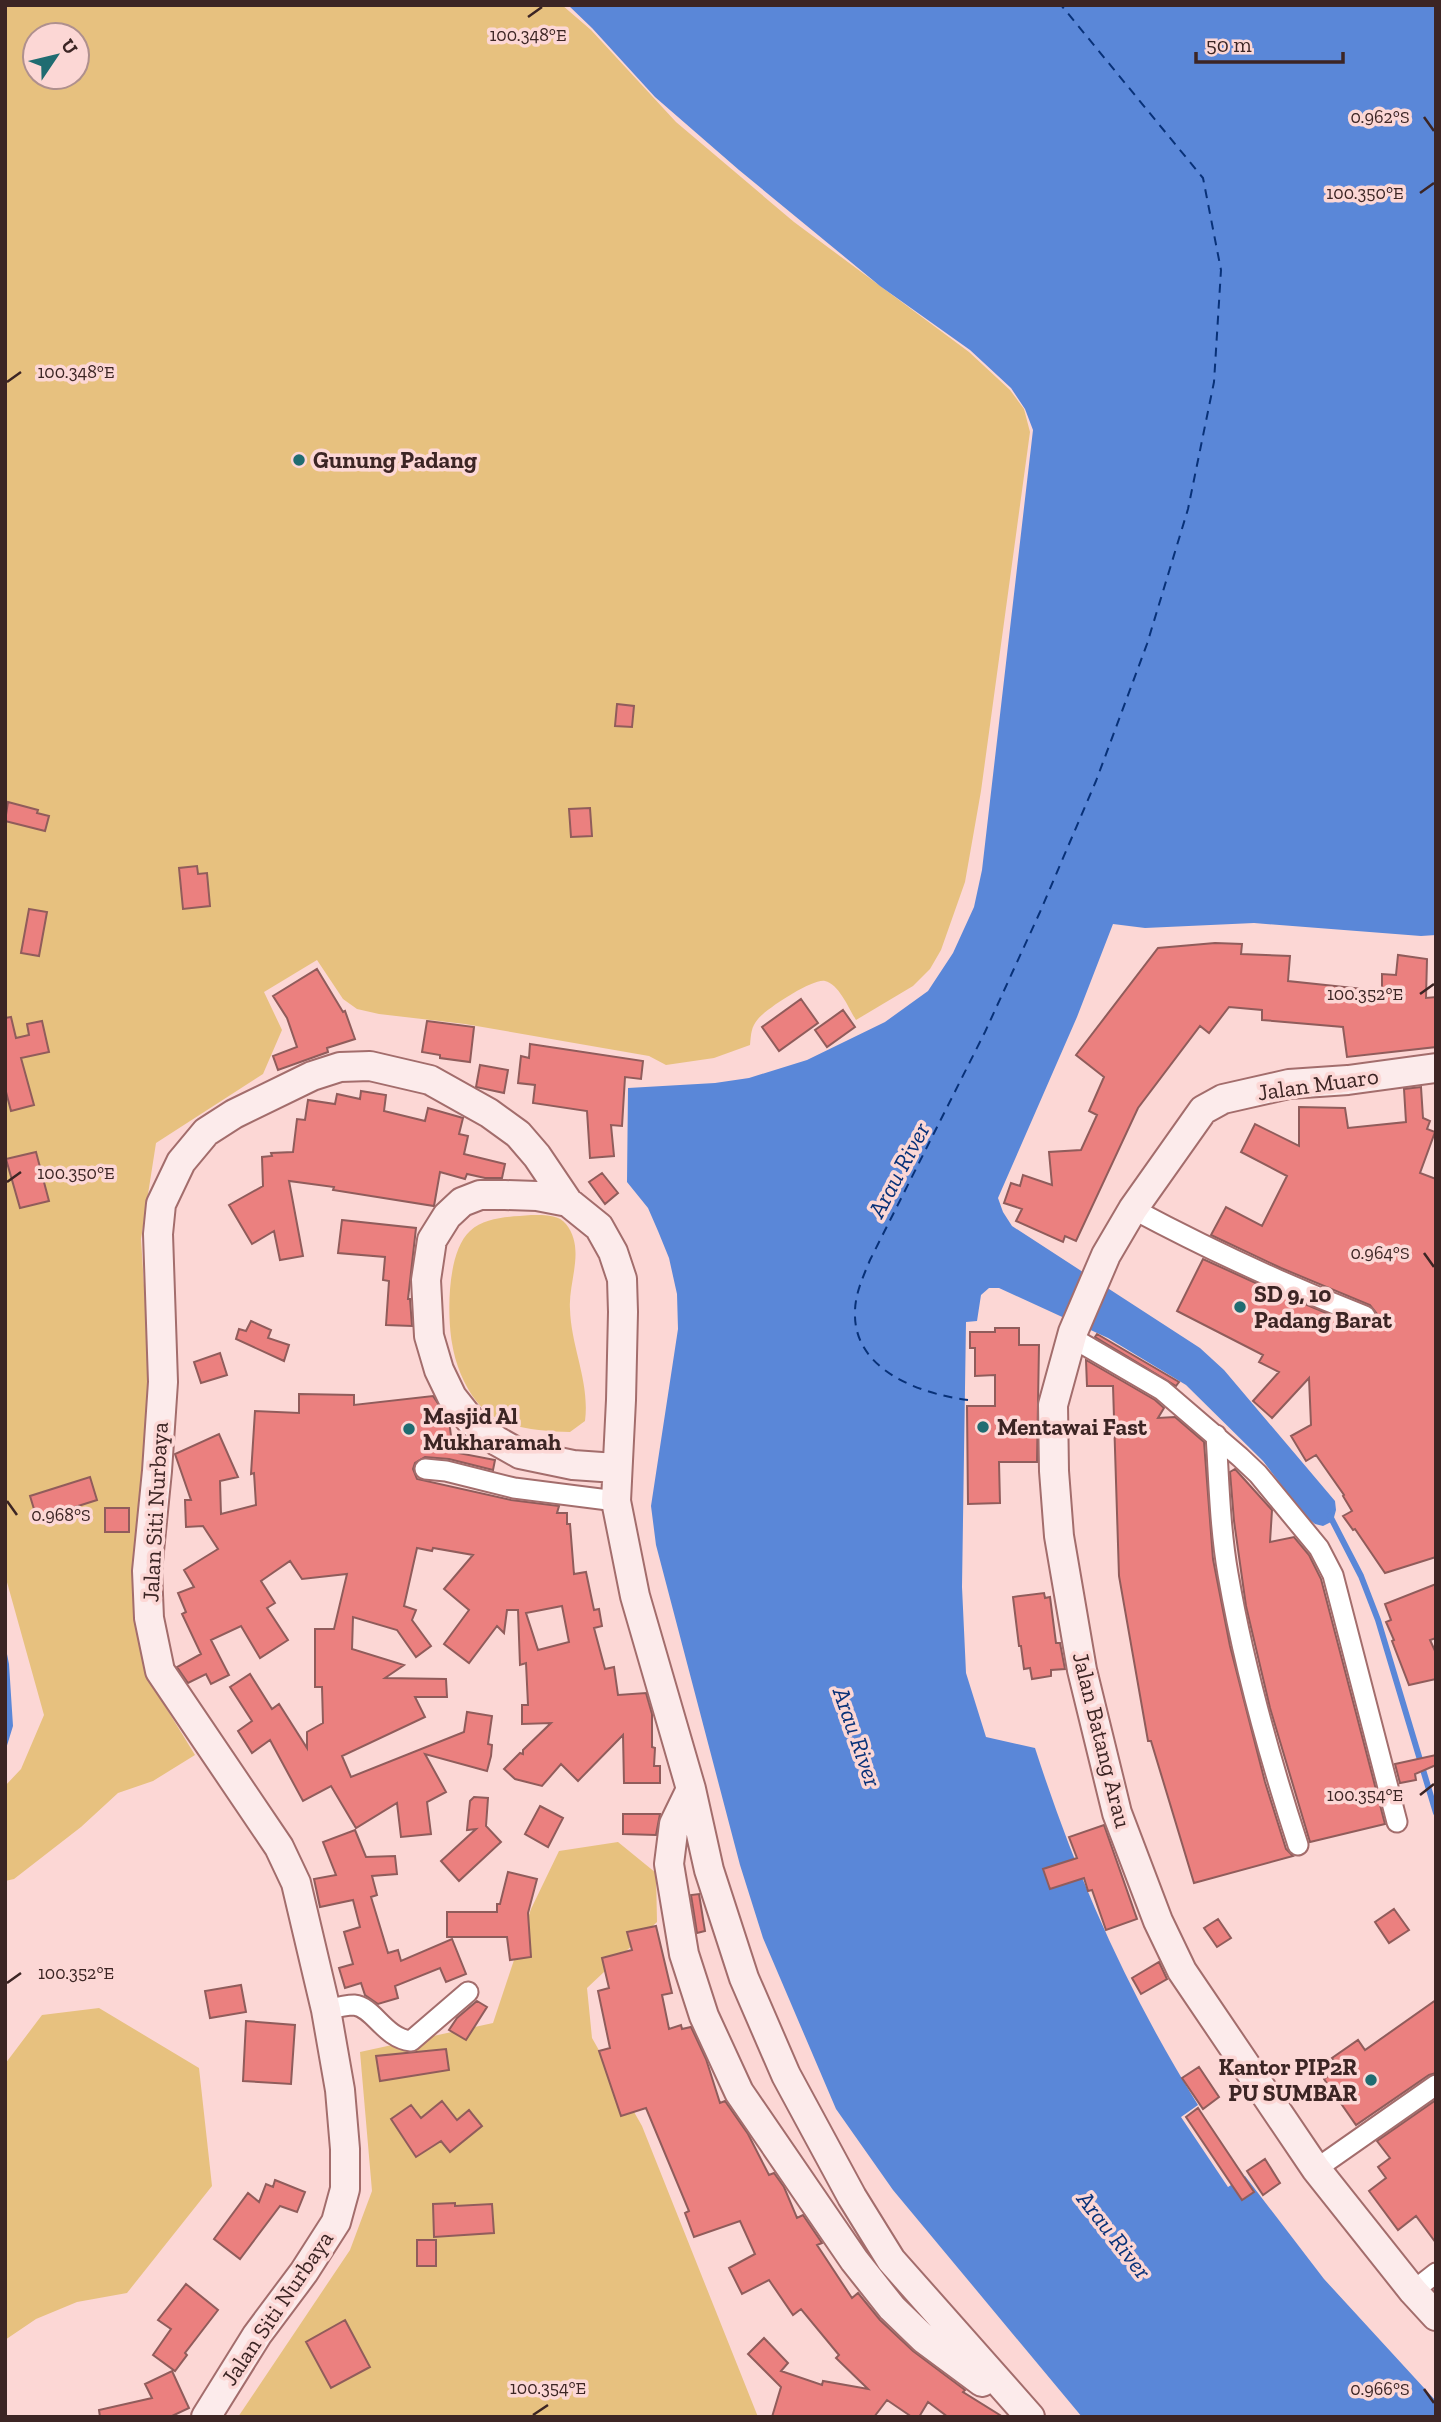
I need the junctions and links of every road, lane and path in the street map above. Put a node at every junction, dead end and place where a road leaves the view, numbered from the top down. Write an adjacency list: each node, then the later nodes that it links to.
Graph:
1 (1436, 1068): 2 (street, Jalan Muaro)
2 (1203, 1110): 4 (street, Jalan Batang Arau)
3 (568, 1202): 8 (street); 8 (street); 15 (street, Jalan Siti Nurbaya)
4 (1133, 1209): 5 (street); 6 (street, Jalan Batang Arau)
5 (1365, 1316)
6 (1072, 1335): 7 (street); 17 (street, Jalan Batang Arau)
7 (1216, 1435): 12 (street); 13 (street)
8 (616, 1468): 10 (street)
9 (425, 1469): 10 (street)
10 (616, 1501): 11 (street)
11 (691, 1789): 21 (street); 21 (street)
12 (1397, 1822)
13 (1298, 1845)
14 (468, 1992): 15 (street)
15 (326, 2010): 22 (street, Jalan Siti Nurbaya)
16 (1436, 2085): 17 (street)
17 (1316, 2169): 19 (street, Jalan Batang Arau)
18 (1436, 2273): 19 (street)
19 (1413, 2291): 20 (street, Jalan Batang Arau)
20 (1436, 2316)
21 (1022, 2408)
22 (206, 2417)

